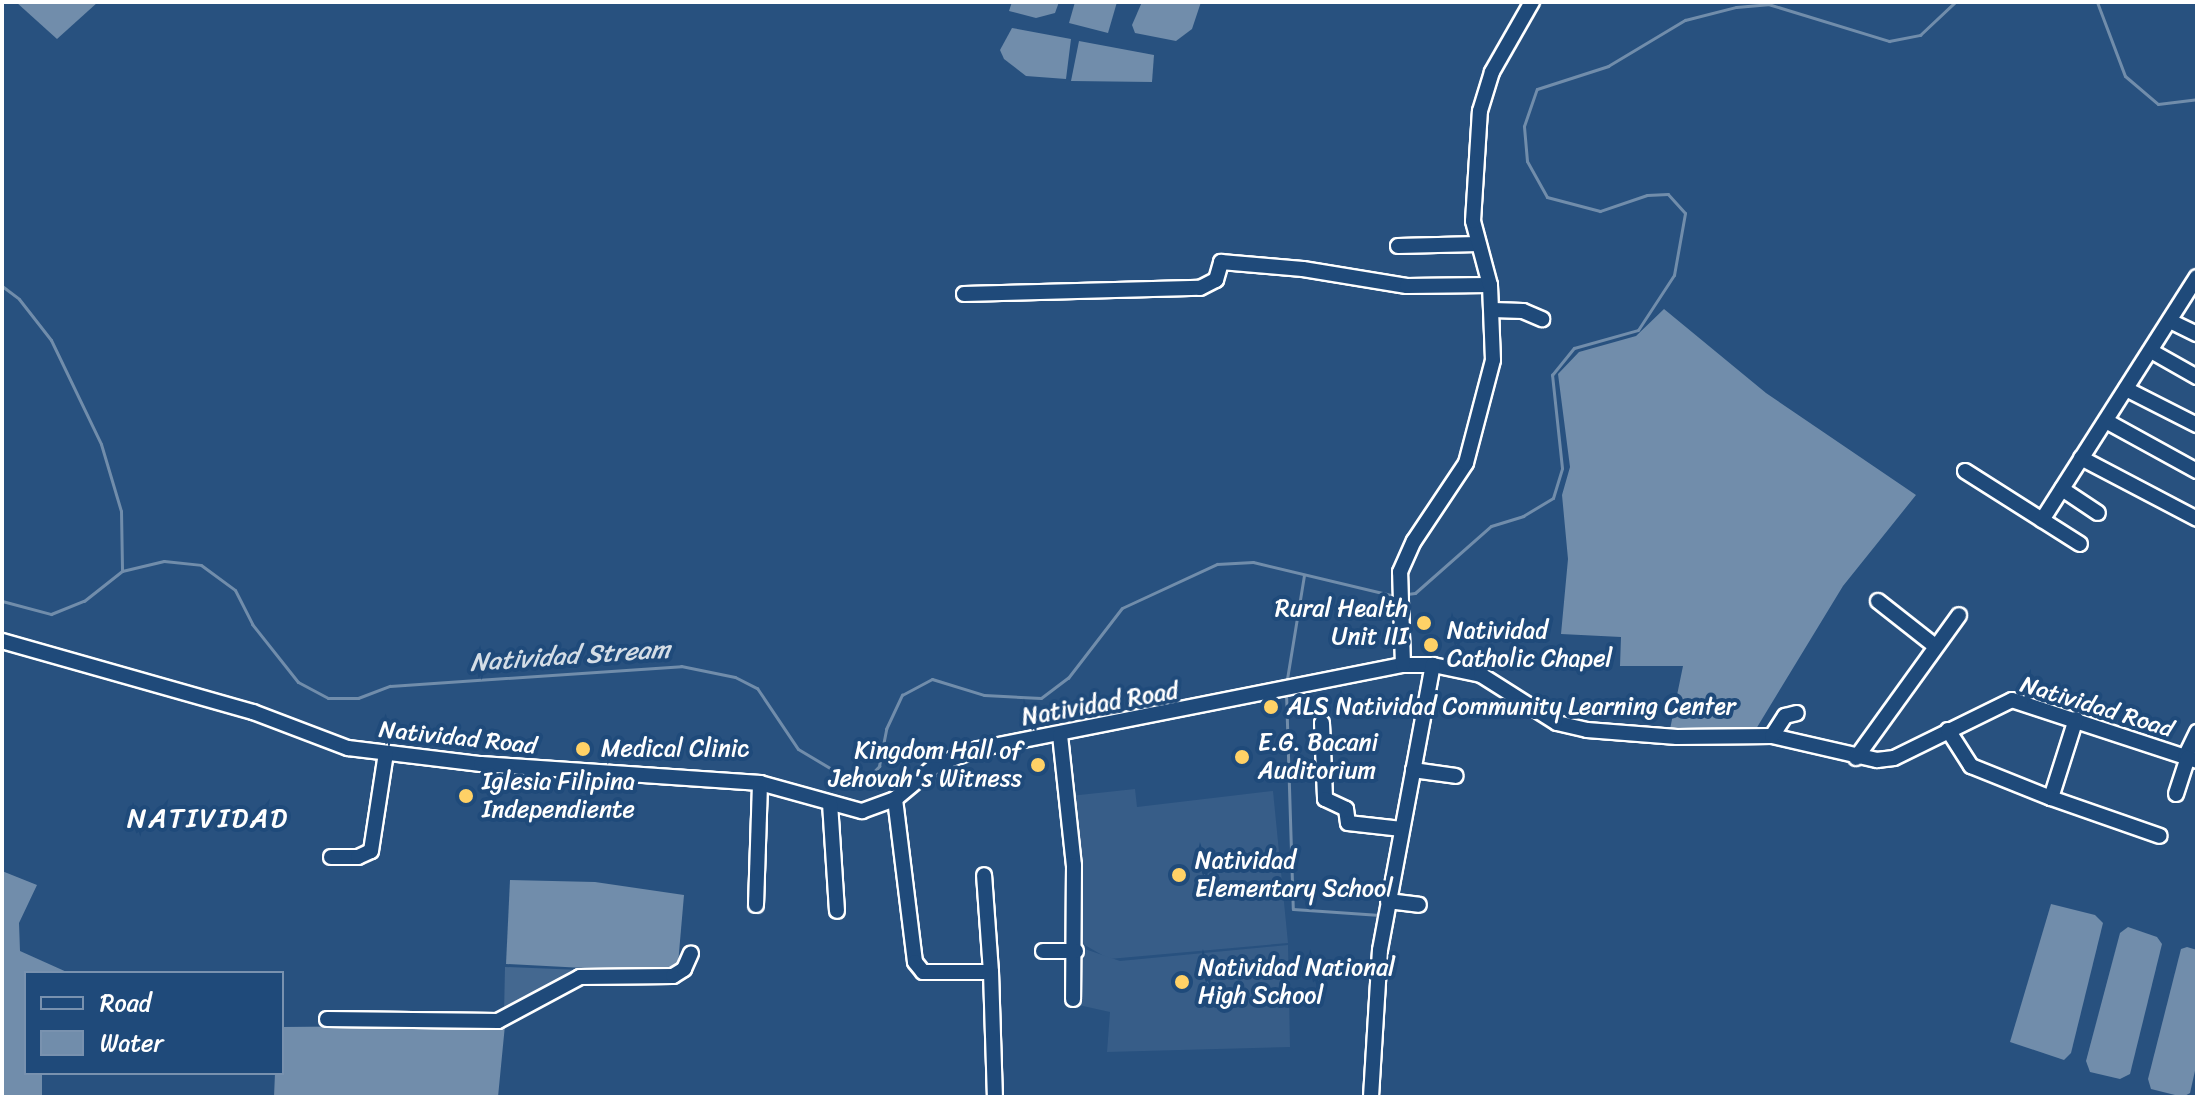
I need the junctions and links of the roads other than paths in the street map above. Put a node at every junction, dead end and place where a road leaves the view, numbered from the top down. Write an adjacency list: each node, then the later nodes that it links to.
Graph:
1 (1532, 2): 2 (street)
2 (1478, 244): 3 (street); 5 (street)
3 (1398, 246)
4 (2196, 281): 9 (street)
5 (1490, 285): 6 (street); 7 (street)
6 (964, 294)
7 (1493, 310): 8 (street); 28 (street)
8 (1542, 319)
9 (2170, 321): 10 (street); 11 (street)
10 (2197, 334)
11 (2151, 351): 12 (street); 13 (street)
12 (2197, 377)
13 (2126, 389): 14 (street); 15 (street)
14 (2106, 421): 16 (street); 18 (street)
15 (2197, 425)
16 (2081, 458): 19 (street); 21 (street)
17 (1965, 471): 22 (street)
18 (2197, 471)
19 (2062, 489): 20 (street); 22 (street)
20 (2098, 513)
21 (2196, 516)
22 (2042, 520): 23 (street)
23 (2080, 544)
24 (1878, 601): 27 (street)
25 (1959, 615): 27 (street)
26 (2, 641): 37 (street, Natividad Road)
27 (1935, 646): 38 (street)
28 (1403, 665): 29 (street, Natividad Road); 35 (street, Natividad Road)
29 (1433, 665): 36 (street, Natividad Road); 40 (street)
30 (1797, 713): 36 (street)
31 (2076, 719): 33 (street, Natividad Road); 39 (street, Natividad Road); 44 (street)
32 (1322, 723): 47 (street)
33 (1948, 730): 38 (street, Natividad Road); 44 (street)
34 (2197, 732): 39 (street)
35 (1060, 735): 45 (street, Natividad Road); 56 (street)
36 (1772, 736): 38 (street, Natividad Road)
37 (386, 753): 42 (street, Natividad Road); 49 (street)
38 (1856, 758)
39 (2190, 759): 43 (street)
40 (1413, 770): 41 (street); 47 (street)
41 (1456, 776)
42 (760, 783): 46 (street, Natividad Road); 52 (street)
43 (2176, 794)
44 (2051, 798): 48 (street)
45 (895, 799): 46 (street, Natividad Road); 58 (street)
46 (830, 803): 54 (street)
47 (1402, 829): 51 (street)
48 (2160, 836)
49 (331, 857)
50 (984, 875): 58 (street)
51 (1388, 901): 53 (street); 62 (street)
52 (756, 905)
53 (1419, 905)
54 (837, 911)
55 (1043, 951): 56 (street)
56 (1076, 951): 59 (street)
57 (691, 953): 60 (street)
58 (991, 972): 61 (street)
59 (1073, 999)
60 (327, 1019)
61 (995, 1097)
62 (1371, 1097)

